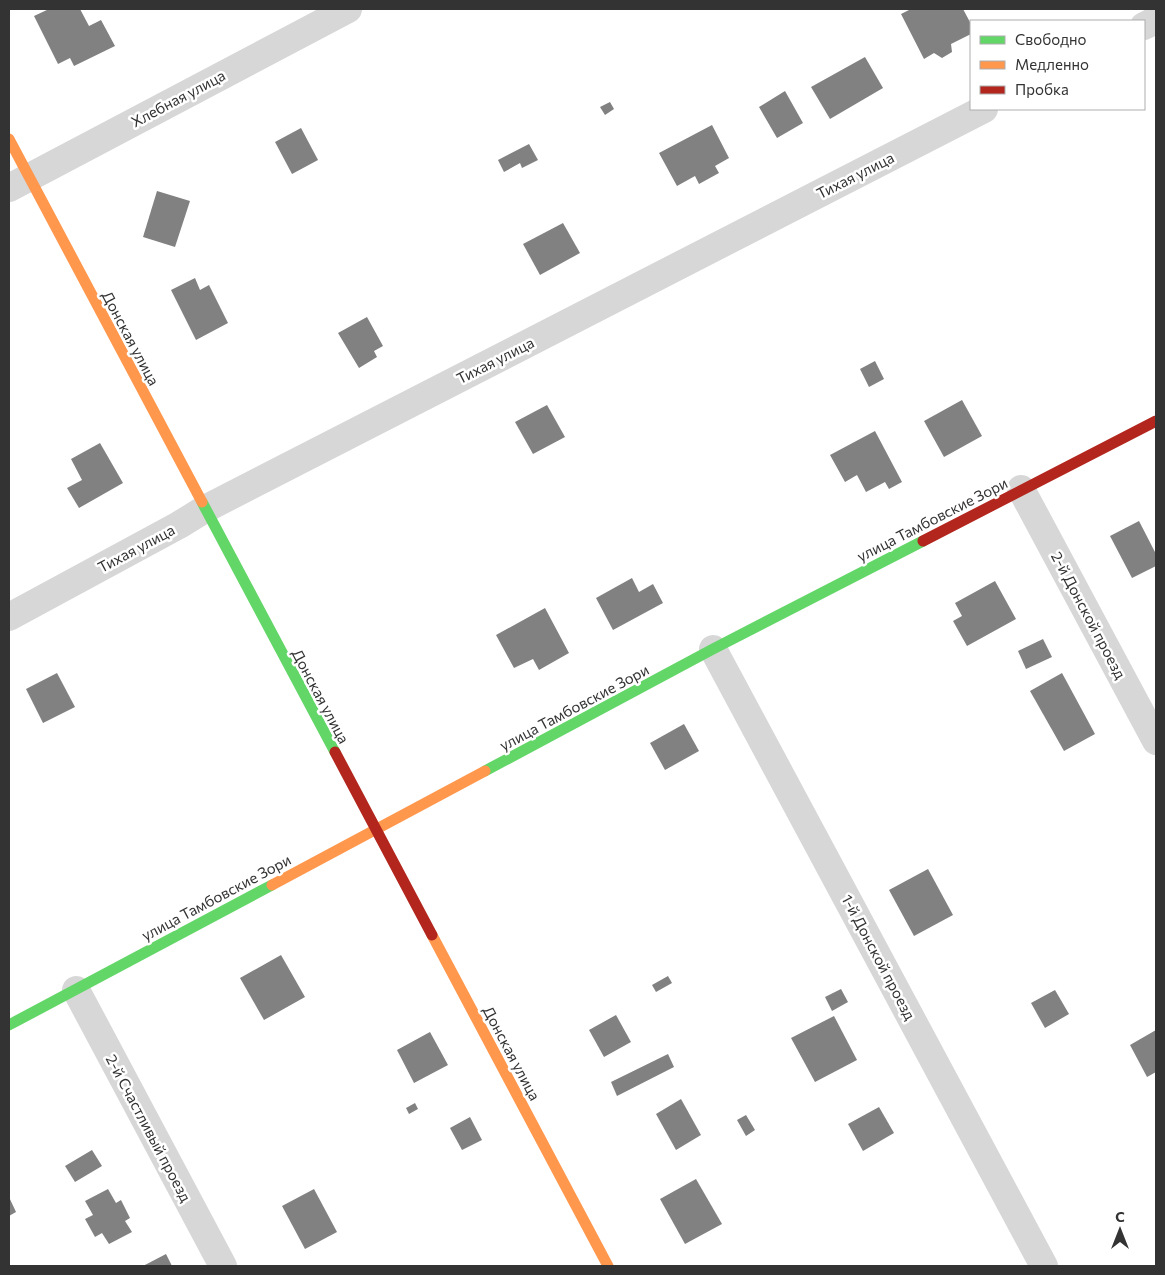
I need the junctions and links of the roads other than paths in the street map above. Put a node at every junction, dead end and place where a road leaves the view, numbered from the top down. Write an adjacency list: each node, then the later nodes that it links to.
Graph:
1 (348, 9): 4 (street, Хлебная улица)
2 (982, 110): 7 (street, Тихая улица)
3 (9, 139): 4 (street, Донская улица)
4 (19, 182): 7 (street, Донская улица)
5 (1156, 421): 6 (street, улица Тамбовские Зори)
6 (1021, 490): 9 (street, улица Тамбовские Зори); 10 (street, 2-й Донской проезд)
7 (205, 509): 8 (street, Тихая улица); 11 (street, Донская улица)
8 (9, 617)
9 (713, 649): 11 (street, улица Тамбовские Зори); 16 (street, 1-й Донской проезд)
10 (1156, 740)
11 (376, 830): 12 (street, улица Тамбовские Зори); 15 (street, Донская улица)
12 (76, 990): 13 (street, улица Тамбовские Зори); 14 (street, 2-й Счастливый проезд)
13 (9, 1025)
14 (223, 1266)
15 (608, 1266)
16 (1044, 1266)

